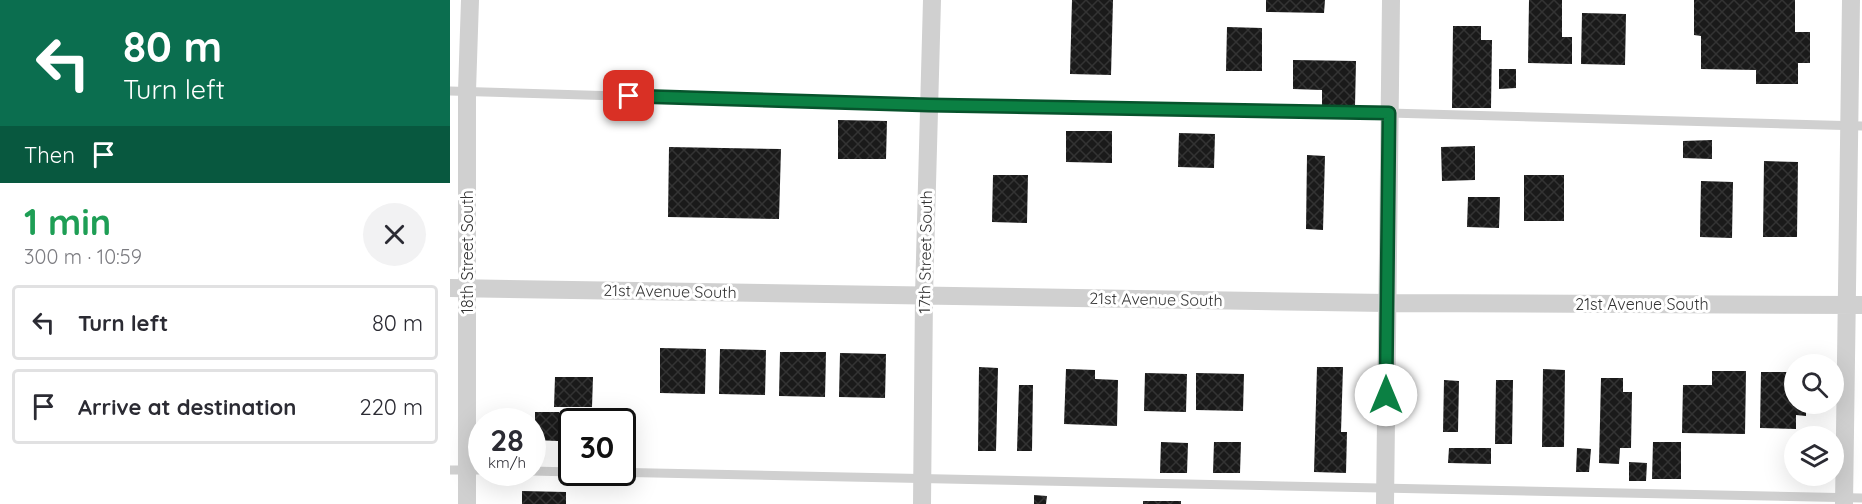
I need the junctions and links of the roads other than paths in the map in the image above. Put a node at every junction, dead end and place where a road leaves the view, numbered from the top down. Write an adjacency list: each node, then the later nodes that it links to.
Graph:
1 (470, 0): 5 (street, 18th Street South)
2 (932, 0): 6 (street, 17th Street South)
3 (1391, 0): 7 (street)
4 (1851, 0): 8 (street)
5 (459, 91): 6 (lane); 9 (street, 18th Street South)
6 (929, 105): 7 (lane); 10 (street, 17th Street South)
7 (1389, 113): 8 (lane); 11 (street)
8 (1856, 126): 12 (street)
9 (458, 289): 10 (street, 21st Avenue South); 13 (street, 18th Street South)
10 (924, 295): 11 (street, 21st Avenue South); 15 (street, 17th Street South)
11 (1386, 303): 12 (street, 21st Avenue South); 16 (street)
12 (1855, 305): 17 (street)
13 (467, 470): 18 (street, 18th Street South)
14 (636, 473): 15 (lane)
15 (923, 478): 16 (lane); 19 (street, 17th Street South)
16 (1385, 496): 17 (lane)
17 (1850, 500)
18 (467, 504)
19 (922, 504)

